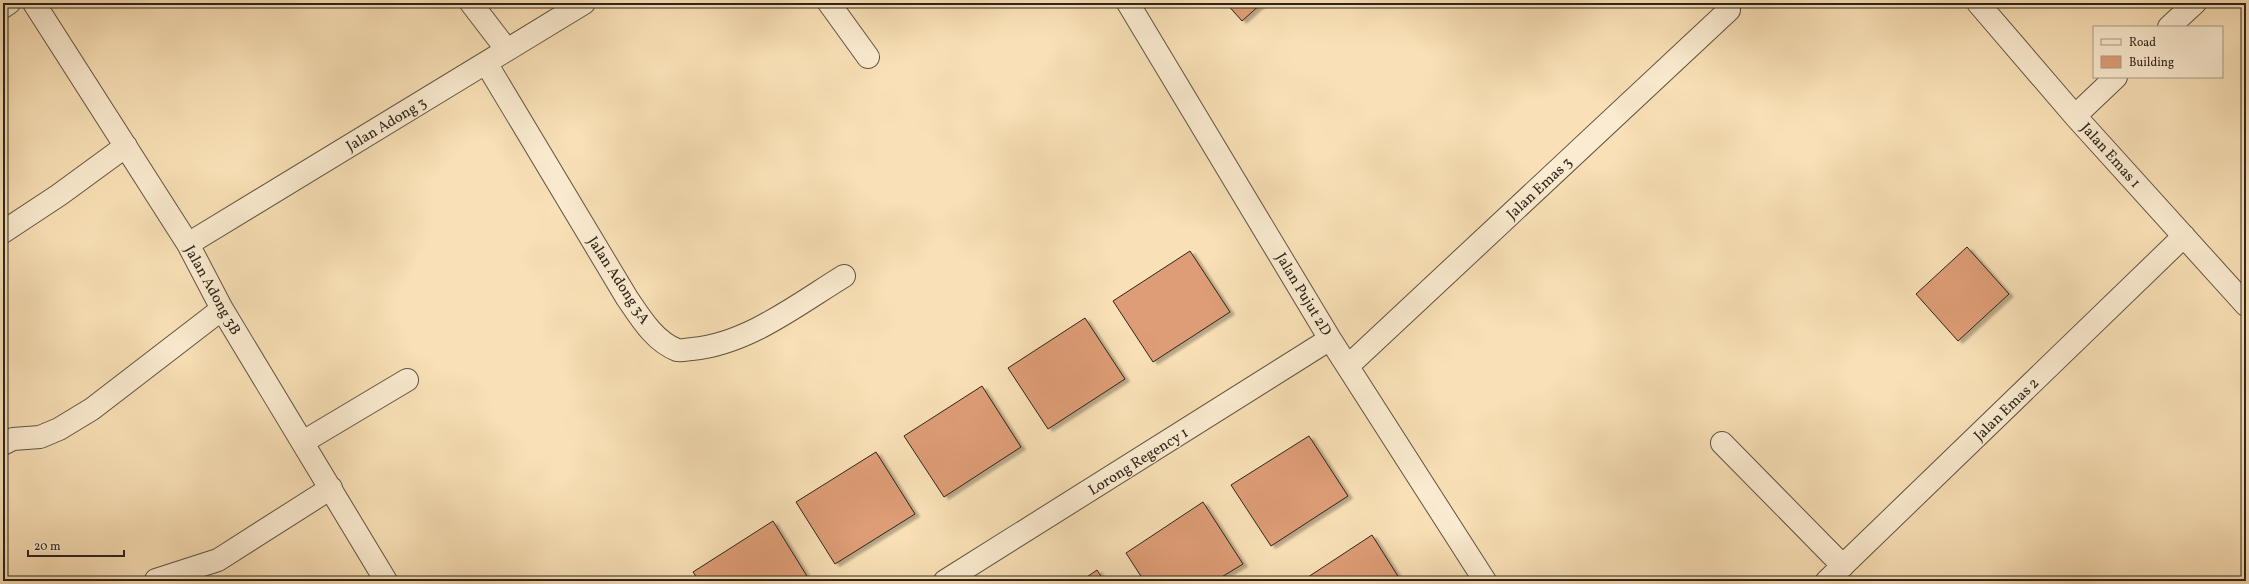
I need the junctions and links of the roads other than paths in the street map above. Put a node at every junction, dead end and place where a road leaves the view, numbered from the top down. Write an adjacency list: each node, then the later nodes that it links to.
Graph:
1 (9, 3): 9 (street)
2 (34, 3): 17 (street, Jalan Adong 3B)
3 (471, 3): 12 (street)
4 (584, 3): 12 (street, Jalan Adong 3)
5 (829, 3): 13 (street)
6 (1128, 3): 24 (street, Jalan Pujut 2D)
7 (1978, 3): 16 (street, Jalan Emas 1)
8 (2195, 3): 11 (street)
9 (3, 7)
10 (1729, 10): 25 (street, Jalan Emas 3)
11 (2170, 26)
12 (507, 50): 14 (street, Jalan Adong 3)
13 (868, 57)
14 (486, 63): 20 (street, Jalan Adong 3); 21 (street, Jalan Adong 3A)
15 (2115, 78): 16 (street)
16 (2075, 116): 19 (street, Jalan Emas 1)
17 (126, 146): 18 (street); 20 (street, Jalan Adong 3B)
18 (3, 232)
19 (2184, 236): 22 (street, Jalan Emas 1); 31 (street, Jalan Emas 2)
20 (188, 244): 23 (street, Jalan Adong 3B)
21 (844, 276)
22 (2246, 305)
23 (222, 309): 27 (street, Jalan Adong 3B); 29 (street)
24 (1330, 339): 25 (street, Jalan Pujut 2D); 34 (street, Lorong Regency 1)
25 (1348, 366): 35 (street, Jalan Pujut 2D)
26 (407, 380): 27 (street)
27 (303, 442): 30 (street, Jalan Adong 3B)
28 (1722, 443): 31 (street)
29 (3, 444)
30 (331, 488): 32 (street); 33 (street, Jalan Adong 3B)
31 (1843, 566): 36 (street, Jalan Emas 2)
32 (156, 580)
33 (386, 581)
34 (945, 581)
35 (1485, 581)
36 (1827, 581)

